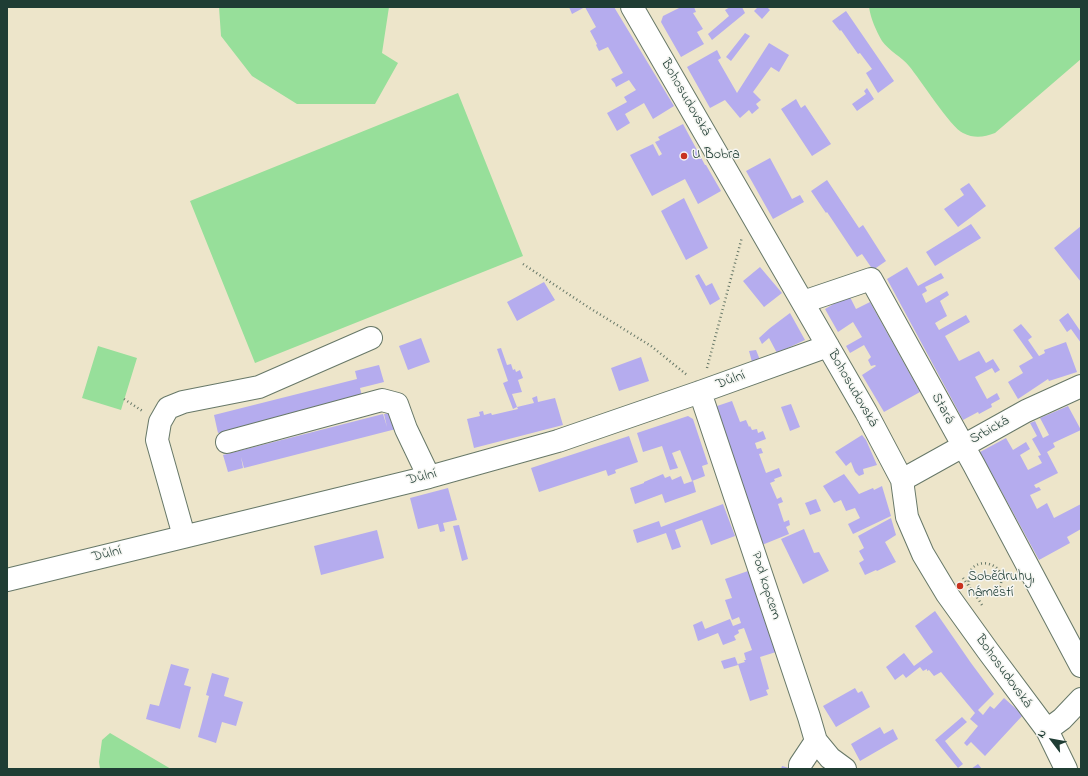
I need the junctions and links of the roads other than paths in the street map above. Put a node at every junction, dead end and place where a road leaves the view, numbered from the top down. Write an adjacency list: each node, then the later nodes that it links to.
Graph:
1 (632, 7): 2 (street, Bohosudovská)
2 (803, 302): 4 (street, Bohosudovská); 8 (street, Stará)
3 (371, 338): 11 (street)
4 (828, 346): 6 (street, Důlní); 10 (street, Bohosudovská)
5 (1081, 386): 8 (street, Srbická)
6 (700, 392): 9 (street, Důlní); 16 (street, Pod kopcem)
7 (227, 442): 9 (street)
8 (962, 446): 10 (street, Srbická); 13 (street, Stará)
9 (429, 477): 11 (street, Důlní)
10 (902, 480): 15 (street, Bohosudovská)
11 (184, 536): 12 (street, Důlní)
12 (7, 580)
13 (1081, 666)
14 (1081, 699): 15 (street)
15 (1047, 730): 19 (street, Bohosudovská)
16 (816, 741): 17 (street); 18 (street, Pod kopcem)
17 (800, 769)
18 (845, 769)
19 (1066, 769)

